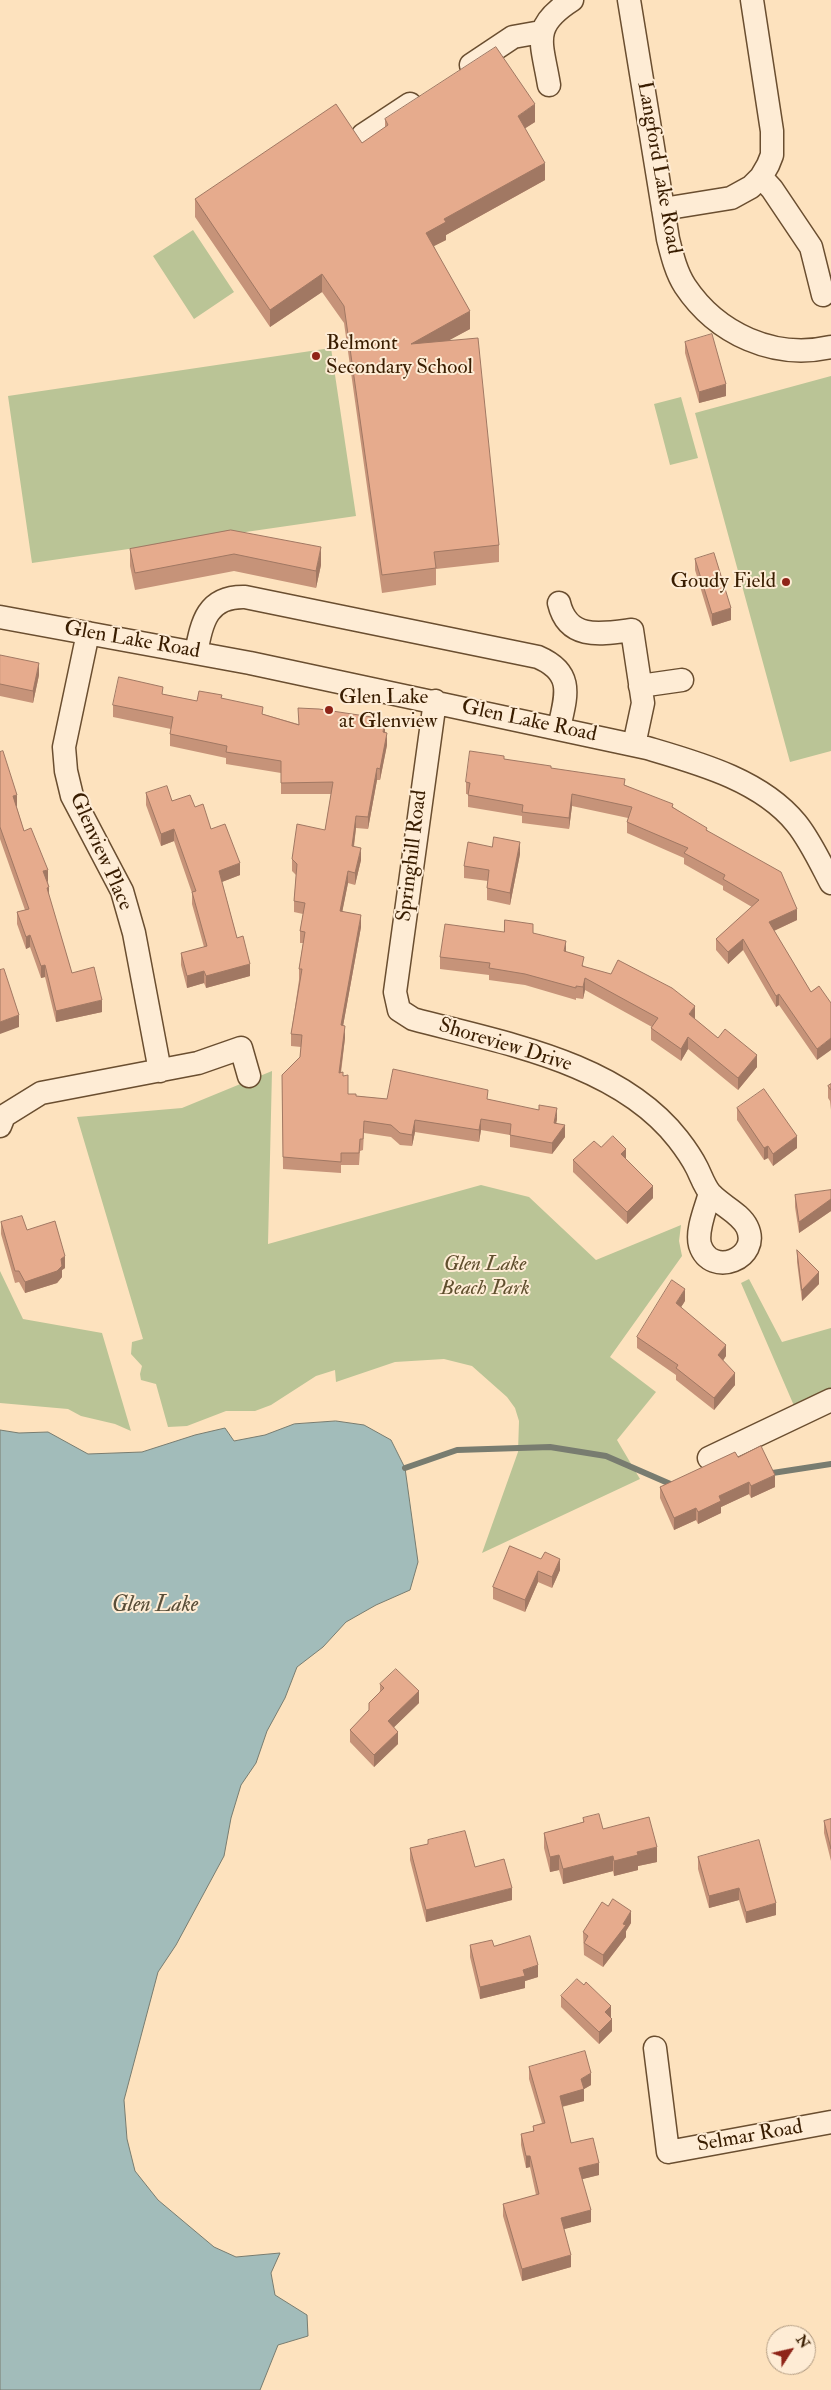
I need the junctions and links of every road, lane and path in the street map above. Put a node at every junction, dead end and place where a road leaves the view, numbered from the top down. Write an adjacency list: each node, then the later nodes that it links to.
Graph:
1 (572, 0): 4 (street)
2 (629, 0): 10 (street, Langford Lake Road)
3 (752, 0): 9 (street)
4 (541, 32): 5 (street); 6 (street)
5 (455, 75)
6 (549, 85)
7 (430, 92): 8 (street)
8 (363, 135)
9 (761, 177): 10 (street); 11 (street)
10 (663, 209): 12 (street, Langford Lake Road)
11 (823, 295)
12 (831, 347)
13 (559, 603): 18 (street)
14 (0, 617): 15 (street, Glen Lake Road)
15 (88, 633): 16 (street, Glen Lake Road); 24 (street, Glenview Place)
16 (196, 653): 19 (street, Glen Lake Road); 20 (street)
17 (682, 680): 18 (street)
18 (640, 686): 21 (street)
19 (435, 701): 20 (street, Glen Lake Road); 23 (street, Springhill Road)
20 (559, 728): 21 (street, Glen Lake Road)
21 (634, 745): 22 (street, Glen Lake Road)
22 (831, 883)
23 (399, 1010): 27 (street, Shoreview Drive)
24 (160, 1071): 25 (street); 26 (street)
25 (249, 1076)
26 (1, 1118)
27 (710, 1193)
28 (831, 1400): 29 (street)
29 (709, 1458)
30 (655, 2048): 31 (street, Selmar Road)
31 (831, 2122)

